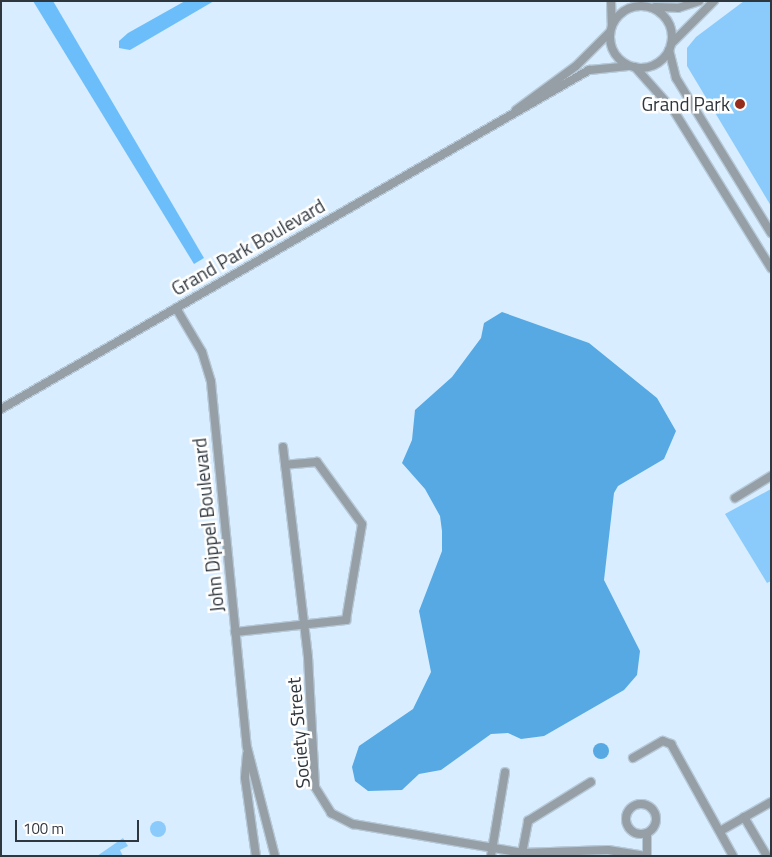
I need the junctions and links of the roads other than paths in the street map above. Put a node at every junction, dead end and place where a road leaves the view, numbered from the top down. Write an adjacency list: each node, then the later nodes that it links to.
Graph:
1 (611, 1): 5 (street)
2 (699, 1): 4 (street)
3 (714, 1): 6 (street)
4 (646, 5): 5 (street); 6 (street)
5 (611, 29): 7 (street); 8 (street, Grand Park Boulevard)
6 (670, 47): 7 (street); 9 (street)
7 (632, 66): 8 (street, Grand Park Boulevard); 10 (street)
8 (510, 114): 11 (street, Grand Park Boulevard)
9 (771, 233)
10 (771, 268)
11 (176, 308): 12 (street, Grand Park Boulevard); 18 (street, John Dippel Boulevard)
12 (1, 409)
13 (283, 447): 14 (street, Society Street)
14 (285, 465): 17 (street, Society Street); 17 (street)
15 (771, 476): 16 (street)
16 (735, 498)
17 (304, 625): 18 (street); 27 (street, Society Street)
18 (235, 632): 19 (street, John Dippel Boulevard)
19 (247, 748): 29 (street, John Dippel Boulevard); 30 (street, John Dippel Boulevard)
20 (633, 758): 25 (street)
21 (505, 772): 27 (street)
22 (591, 782): 28 (street)
23 (771, 802): 24 (street)
24 (744, 817): 25 (street); 34 (street)
25 (722, 830): 33 (street)
26 (647, 833): 26 (street); 32 (street)
27 (493, 846): 28 (street, Society Street); 31 (street)
28 (522, 853): 32 (street, Society Street)
29 (256, 856)
30 (275, 856)
31 (491, 856)
32 (647, 856)
33 (733, 856)
34 (767, 856)

